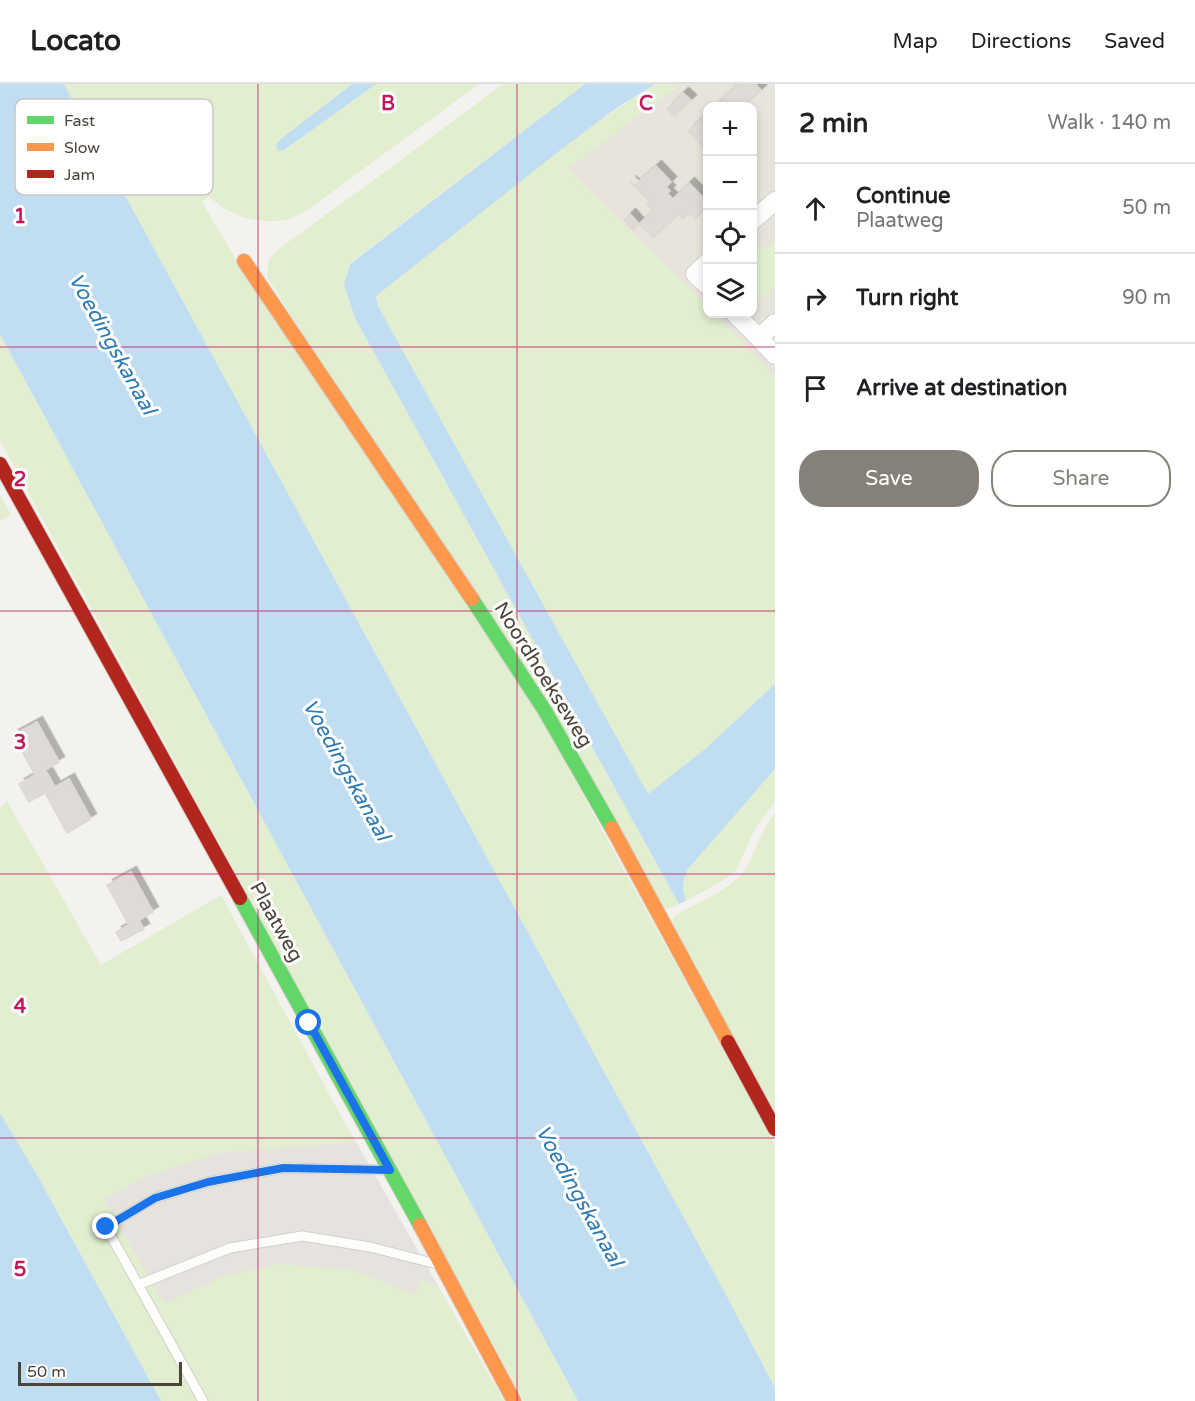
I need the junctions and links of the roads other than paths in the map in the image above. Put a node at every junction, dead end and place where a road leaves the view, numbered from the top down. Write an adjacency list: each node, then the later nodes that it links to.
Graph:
1 (775, 201): 2 (street)
2 (757, 218)
3 (244, 261): 11 (street, Noordhoekseweg)
4 (703, 267): 5 (street)
5 (703, 281)
6 (739, 318): 8 (street)
7 (775, 324): 8 (street)
8 (759, 338): 9 (street)
9 (775, 355)
10 (0, 464): 12 (street, Plaatweg)
11 (775, 1129)
12 (390, 1170): 13 (street, Plaatweg); 14 (lane)
13 (440, 1265): 14 (lane); 16 (street, Plaatweg)
14 (140, 1284): 15 (lane)
15 (203, 1401)
16 (514, 1401)

